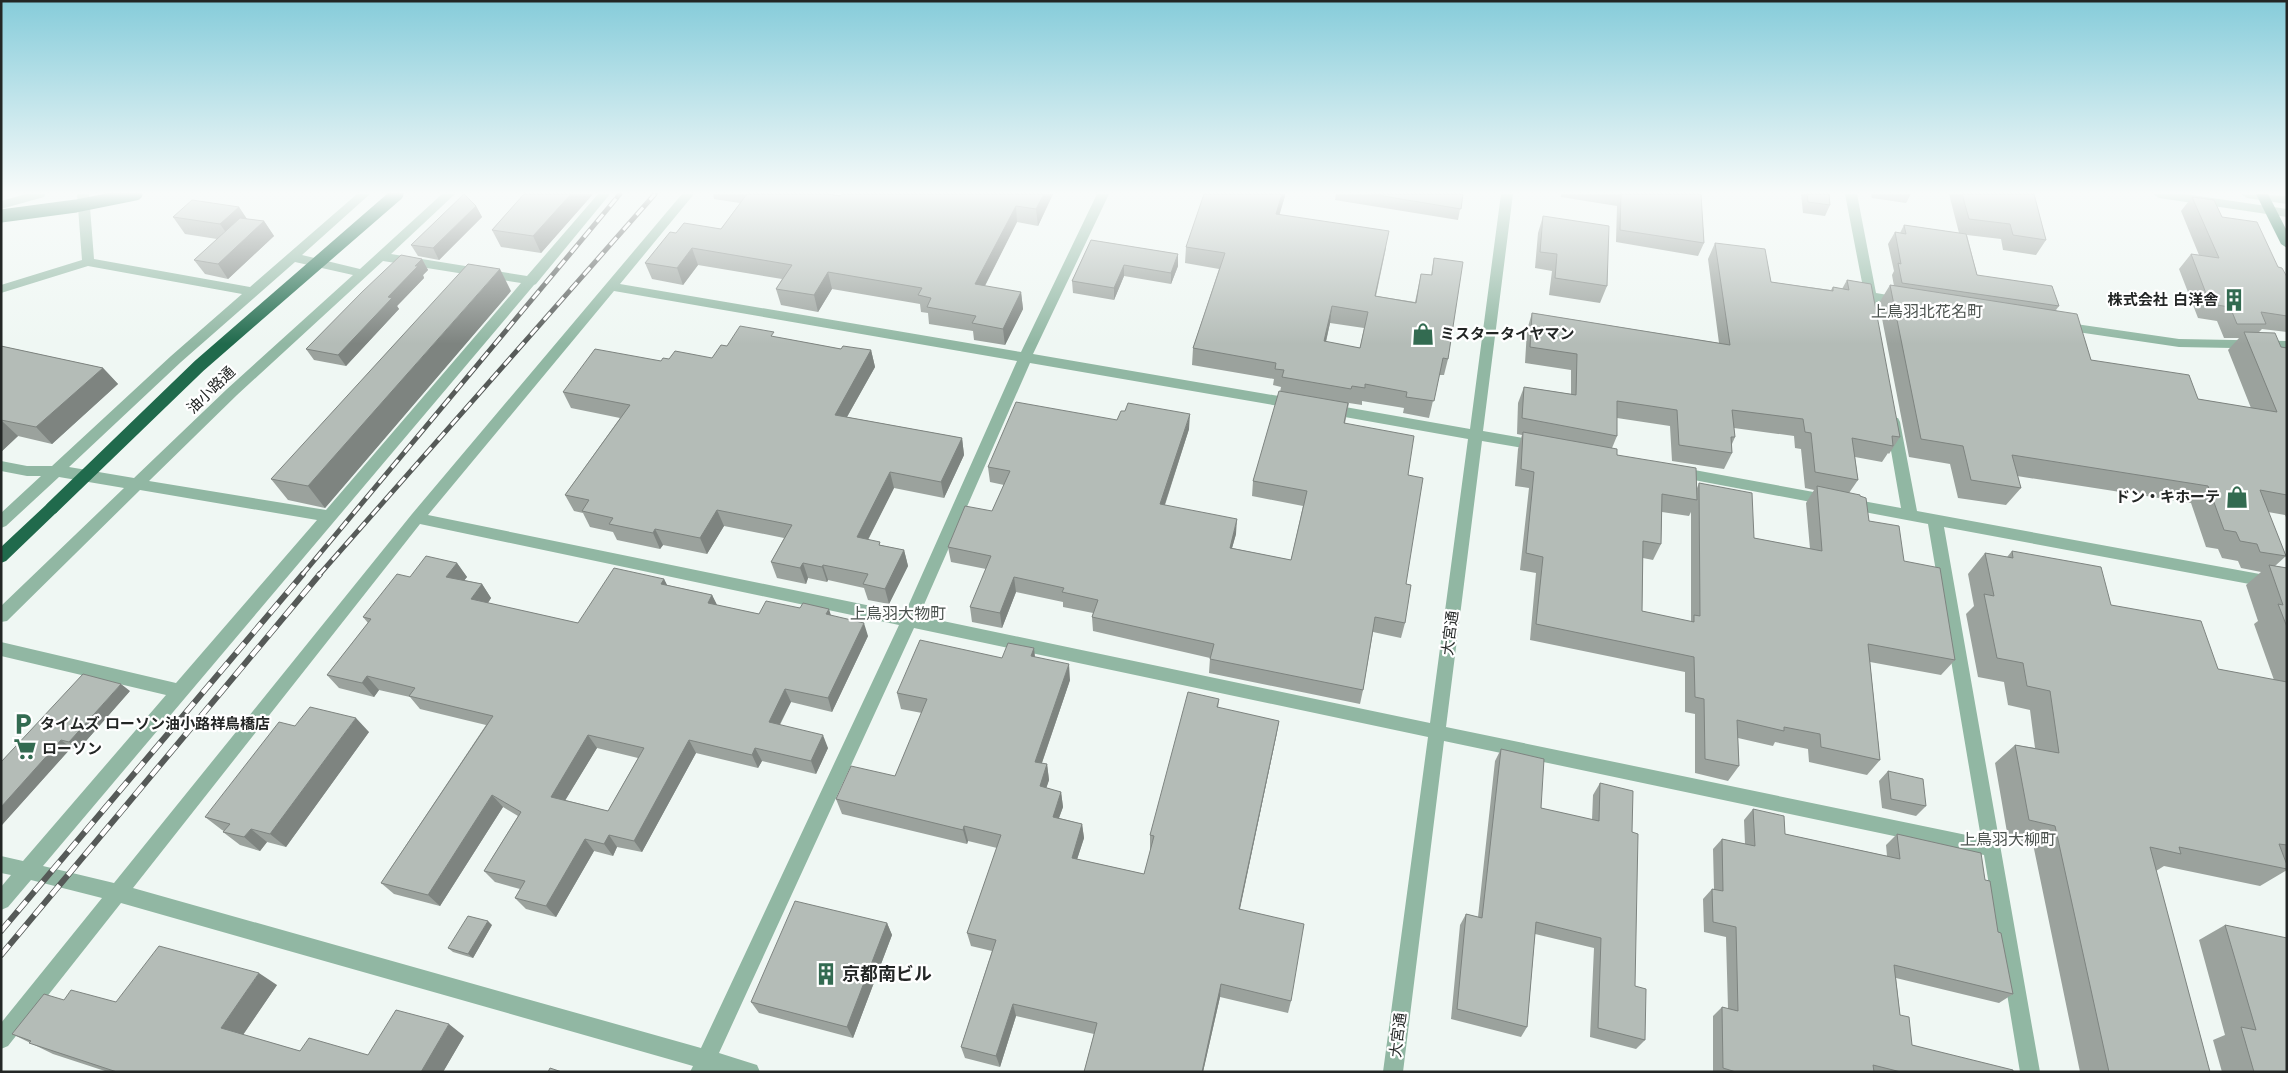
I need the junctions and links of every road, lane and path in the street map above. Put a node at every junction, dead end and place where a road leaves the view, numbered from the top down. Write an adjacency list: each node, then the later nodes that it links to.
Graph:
1 (86, 244): 12 (street)
2 (307, 244): 11 (street)
3 (340, 244): 36 (highway, bridge)
4 (392, 244): 10 (street, 油小路通)
5 (563, 244): 14 (street)
6 (646, 244): 15 (street)
7 (1079, 244): 23 (street)
8 (1501, 244): 25 (street, 大宮通)
9 (1860, 244): 18 (street)
10 (379, 256): 13 (street, 油小路通); 14 (street)
11 (292, 257): 13 (street); 17 (street)
12 (88, 262): 16 (street); 17 (street)
13 (361, 273): 30 (street, 油小路通)
14 (532, 281): 32 (street)
15 (610, 286): 23 (street); 33 (street)
16 (1, 289)
17 (252, 292): 29 (street)
18 (1870, 296): 19 (street); 20 (street)
19 (1916, 303)
20 (1874, 315)
21 (2052, 324): 22 (street)
22 (2287, 345)
23 (1025, 358): 25 (street); 39 (street)
24 (1891, 410): 31 (street)
25 (1476, 434): 26 (street); 42 (street, 大宮通)
26 (1553, 448)
27 (1, 466): 29 (street)
28 (1659, 468): 31 (street)
29 (58, 471): 30 (street); 35 (street)
30 (138, 484): 32 (street); 38 (street, 油小路通)
31 (1910, 514): 34 (street)
32 (327, 516): 41 (street)
33 (417, 518): 39 (street); 46 (street)
34 (1935, 520): 37 (street); 43 (street)
35 (1, 522)
36 (1, 557)
37 (2287, 585)
38 (1, 616)
39 (910, 619): 42 (street); 49 (street)
40 (1, 649): 41 (street)
41 (179, 691): 45 (street)
42 (1437, 733): 43 (street); 51 (street, 大宮通)
43 (1990, 848): 52 (street)
44 (1, 864): 45 (street)
45 (27, 871): 46 (street); 47 (street)
46 (118, 893): 48 (street); 49 (street)
47 (1, 901)
48 (1, 1040)
49 (703, 1066): 50 (street)
50 (750, 1072)
51 (1393, 1072)
52 (2030, 1072)

